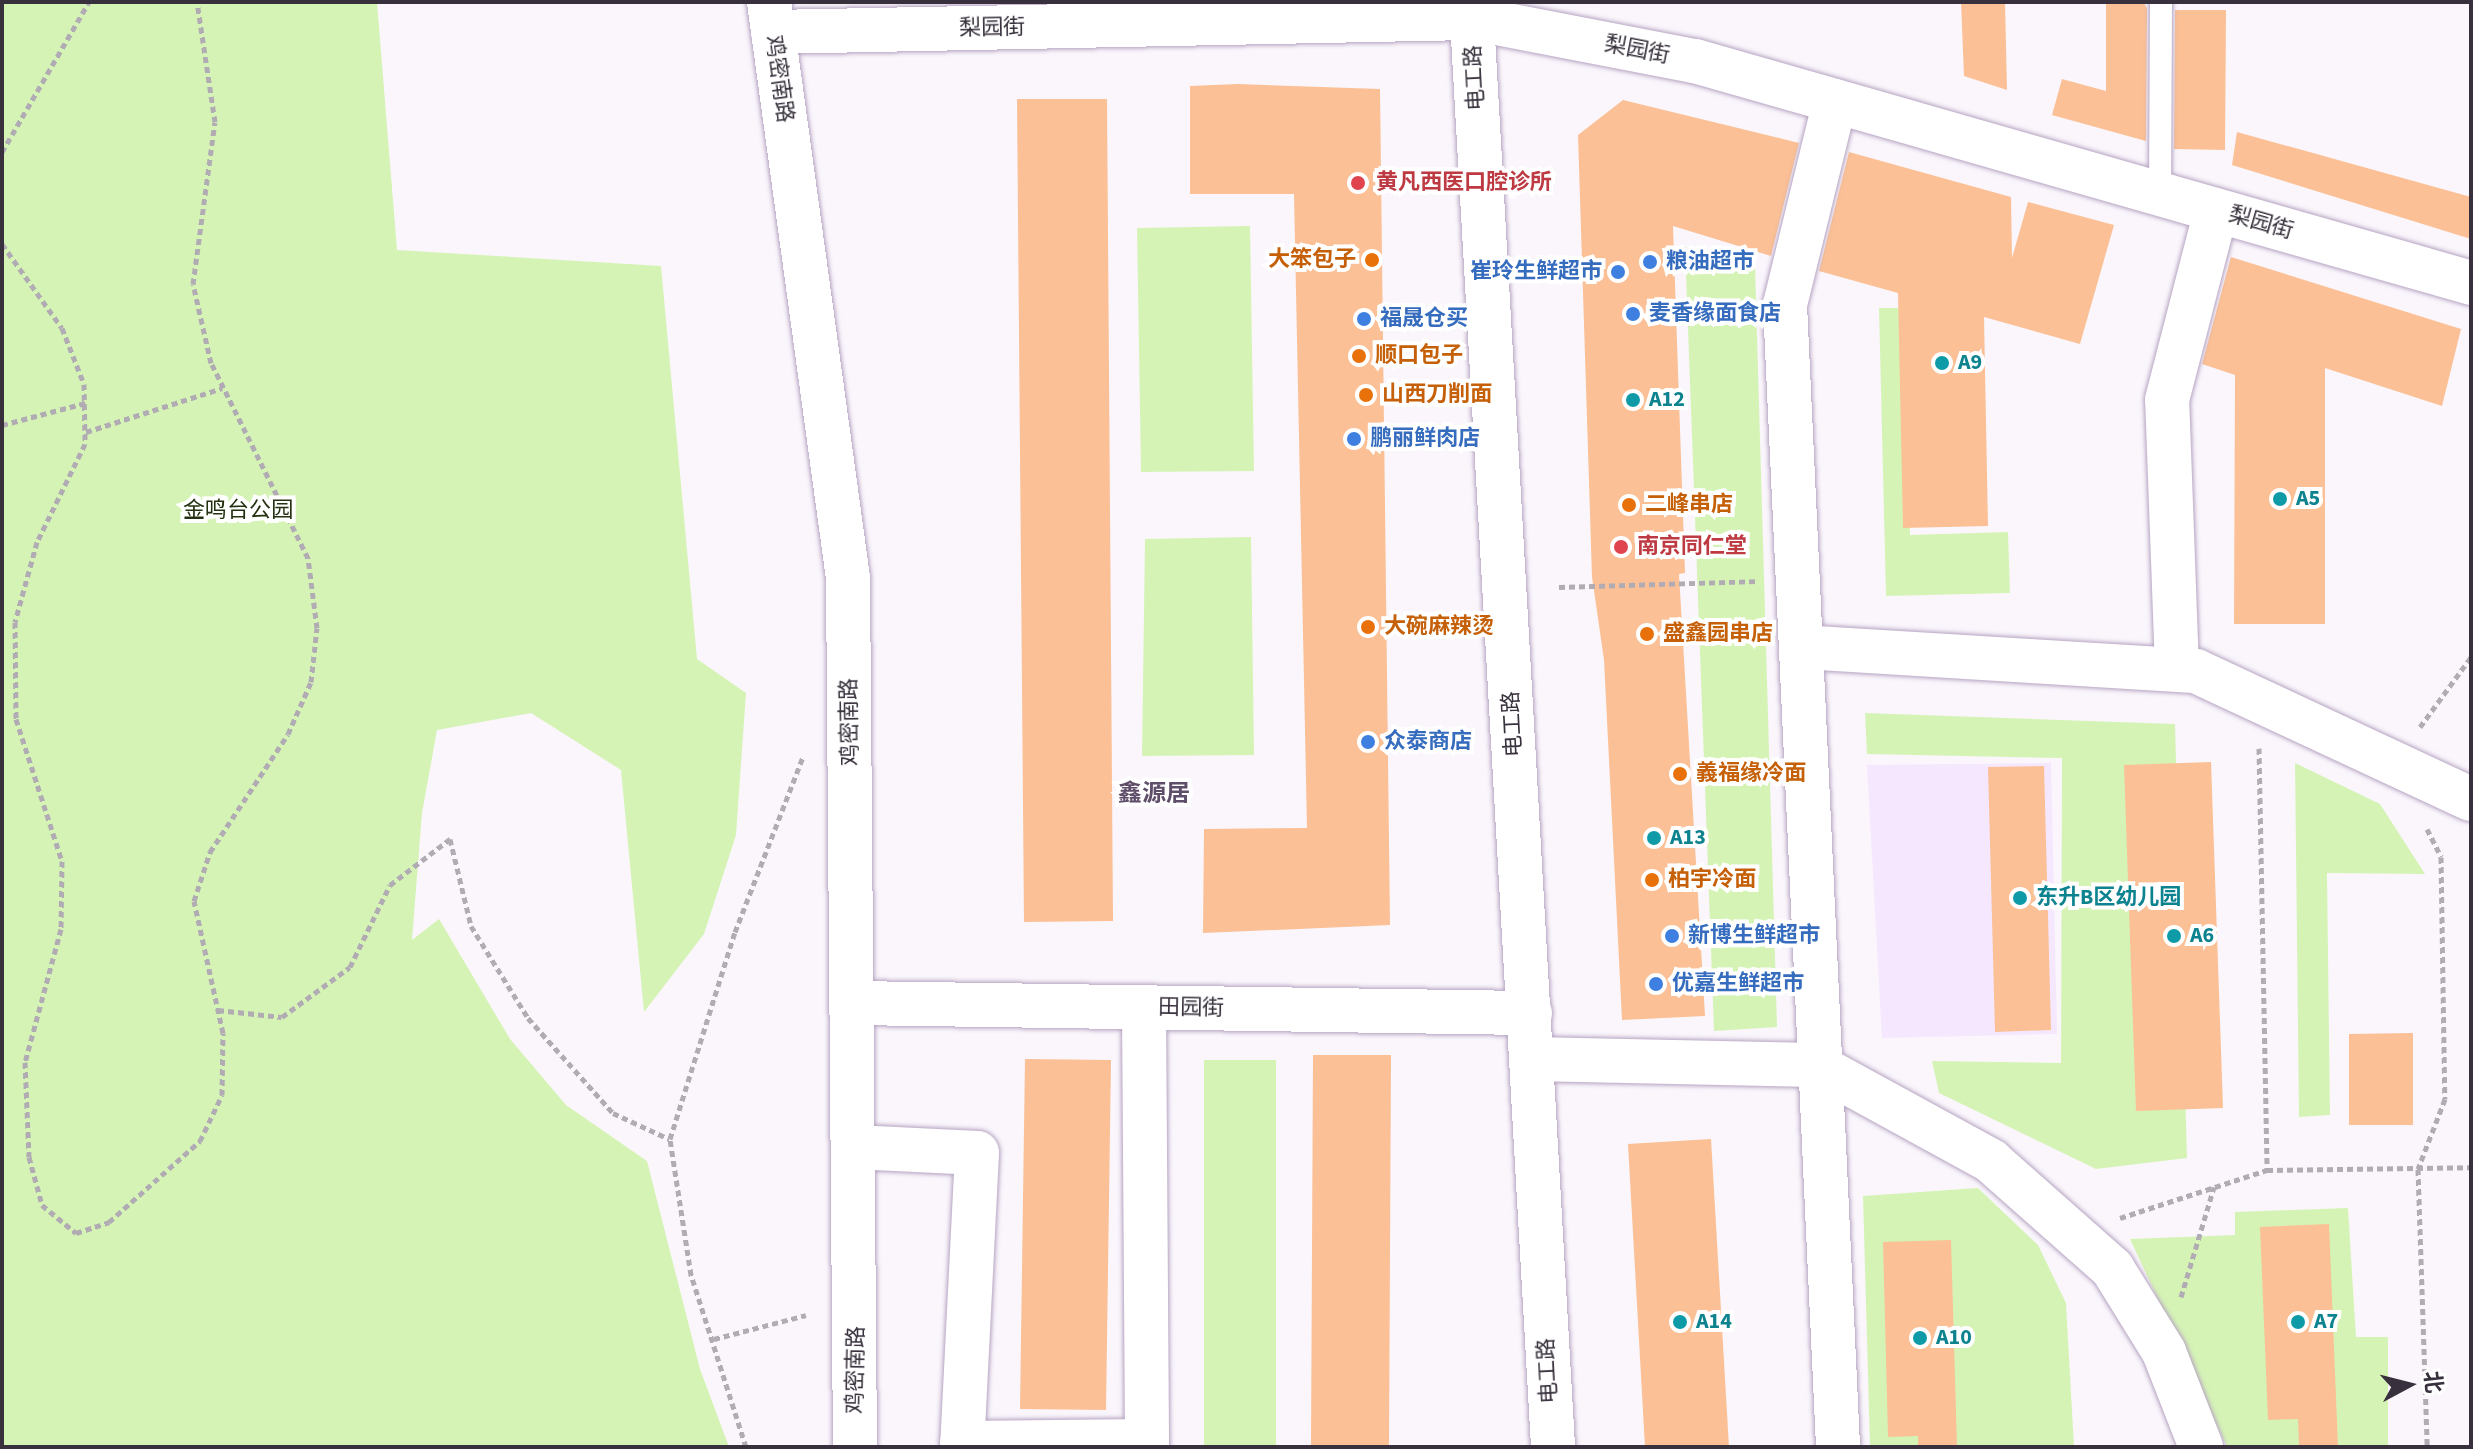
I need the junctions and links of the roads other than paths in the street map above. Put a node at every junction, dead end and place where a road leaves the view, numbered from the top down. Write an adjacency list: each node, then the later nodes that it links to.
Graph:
1 (2161, 2): 5 (lane)
2 (1471, 10): 3 (street, 梨园街); 4 (street, 梨园街); 13 (street, 电工路)
3 (771, 17): 11 (street, 鸡密南路)
4 (1835, 101): 5 (street, 梨园街); 8 (street)
5 (2160, 194): 6 (street, 梨园街)
6 (2216, 210): 7 (street, 梨园街); 9 (street)
7 (2471, 283)
8 (1801, 647): 9 (street); 15 (street)
9 (2177, 669): 10 (street)
10 (2471, 799)
11 (853, 1003): 12 (street, 田园街); 16 (street, 鸡密南路)
12 (1144, 1007): 13 (street, 田园街); 17 (street)
13 (1530, 1013): 14 (street, 电工路)
14 (1531, 1059): 15 (street); 20 (street, 电工路)
15 (1816, 1065): 21 (street); 22 (street)
16 (855, 1147): 18 (street); 19 (street, 鸡密南路)
17 (1147, 1444): 18 (street)
18 (962, 1445)
19 (855, 1447)
20 (1553, 1447)
21 (1838, 1447)
22 (2201, 1447)

